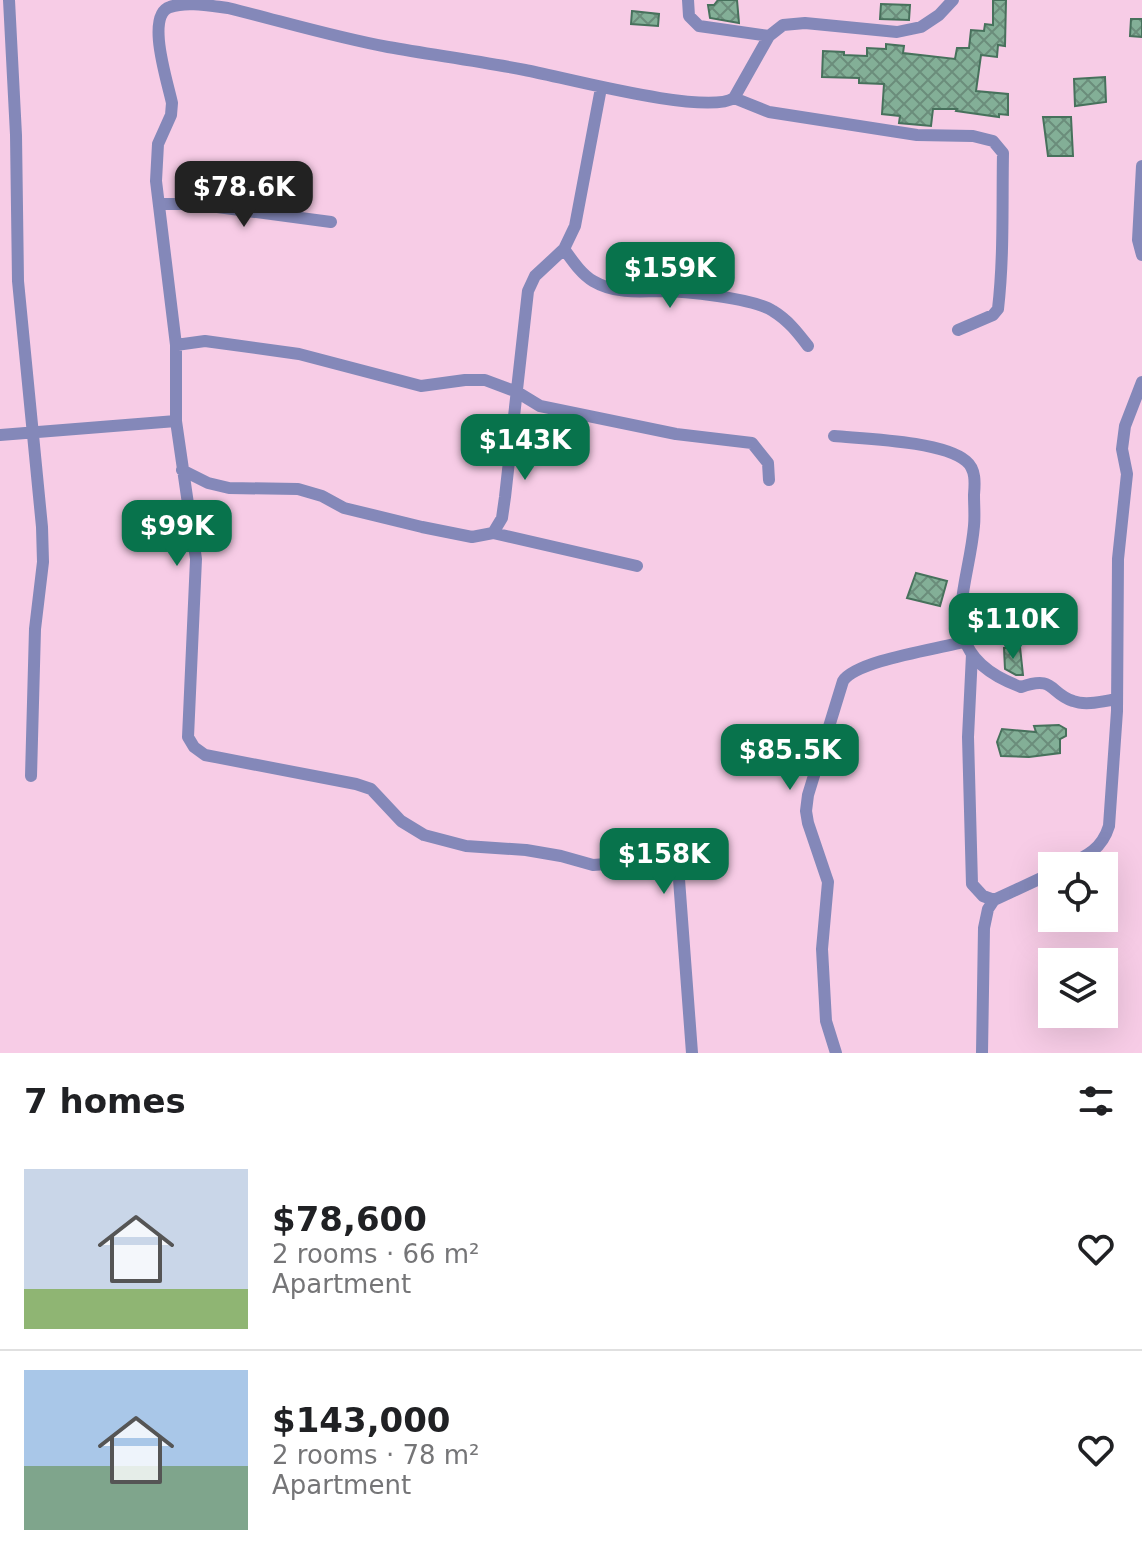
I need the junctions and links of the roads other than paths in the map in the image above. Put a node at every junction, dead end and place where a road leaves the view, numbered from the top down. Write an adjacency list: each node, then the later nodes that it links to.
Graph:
1 (9, 0): 5 (street)
2 (688, 0): 6 (street)
3 (953, 0): 6 (street)
4 (228, 4): 7 (street); 10 (street)
5 (4, 17): 20 (street)
6 (769, 36): 8 (street)
7 (601, 88): 8 (street); 12 (street)
8 (734, 98): 14 (street)
9 (1142, 166): 13 (street)
10 (159, 204): 11 (street); 15 (street)
11 (331, 222)
12 (564, 249): 16 (street); 18 (street)
13 (1142, 255)
14 (958, 330)
15 (176, 345): 18 (street); 19 (street)
16 (808, 346)
17 (1142, 382): 24 (street)
18 (517, 392): 26 (street); 27 (street)
19 (176, 421): 20 (street); 23 (street)
20 (34, 434): 21 (street); 31 (street)
21 (0, 435)
22 (834, 436): 29 (street)
23 (182, 470): 27 (street); 35 (street)
24 (1127, 474): 25 (street); 30 (street)
25 (1142, 476)
26 (769, 480)
27 (493, 533): 28 (street)
28 (637, 566)
29 (970, 647): 30 (street); 34 (street); 36 (street)
30 (1117, 699): 32 (street)
31 (31, 776)
32 (1093, 852)
33 (1038, 880): 34 (street)
34 (994, 900): 37 (street)
35 (692, 1053)
36 (836, 1053)
37 (982, 1053)

